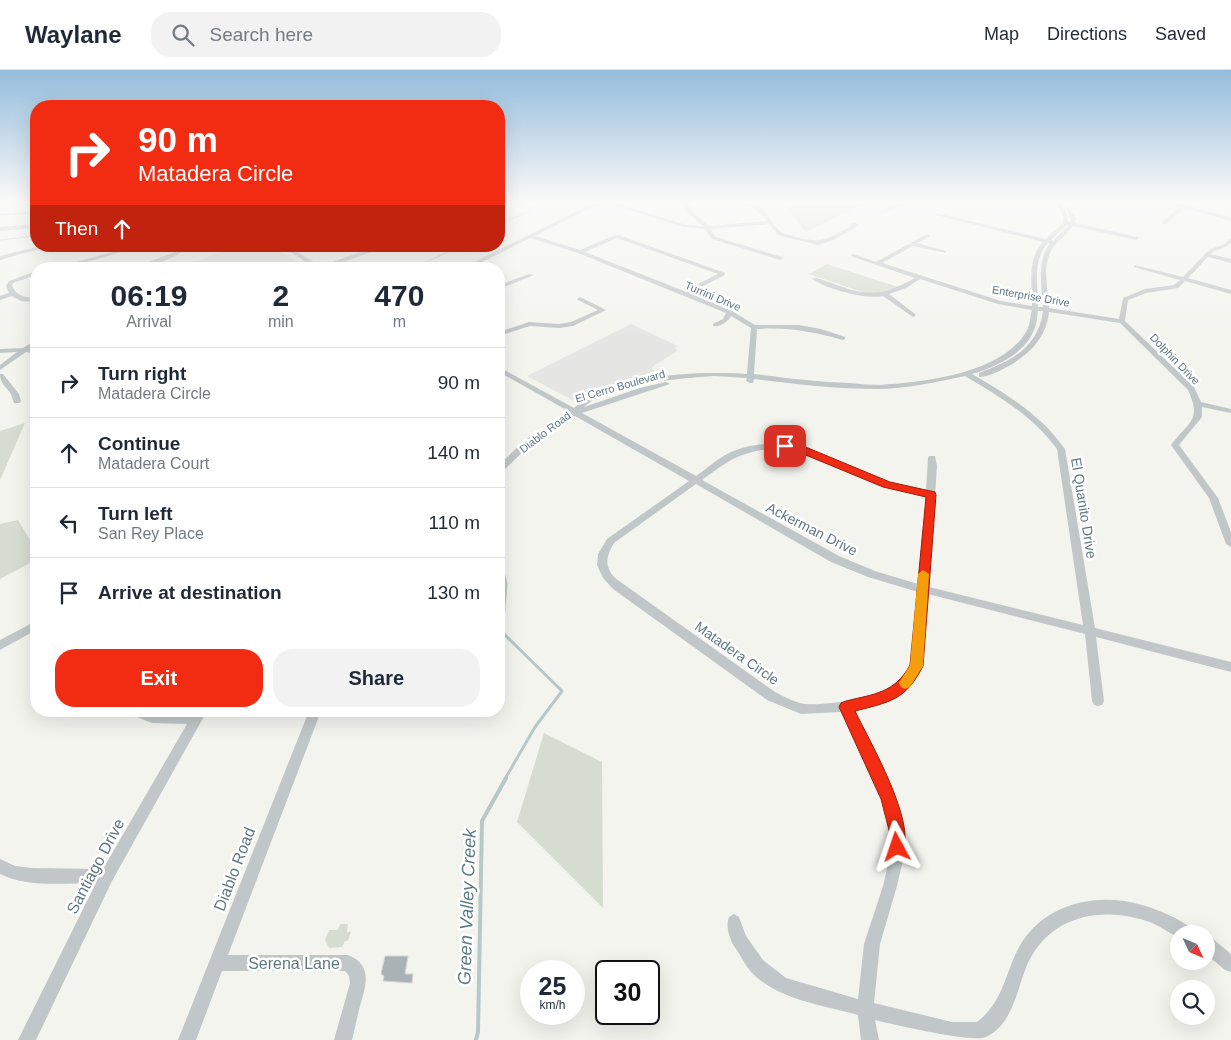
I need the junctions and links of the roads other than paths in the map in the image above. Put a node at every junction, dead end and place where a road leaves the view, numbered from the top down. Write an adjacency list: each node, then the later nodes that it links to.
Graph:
1 (568, 248): 16 (street, Turrini Drive)
2 (589, 248): 16 (street)
3 (651, 248): 38 (street)
4 (748, 248): 21 (street)
5 (905, 248): 28 (street)
6 (930, 248): 17 (street)
7 (1041, 248): 43 (street, El Cerro Boulevard)
8 (1050, 248): 44 (street, El Cerro Boulevard)
9 (1218, 248): 19 (street)
10 (30, 250): 20 (street)
11 (118, 252): 23 (street)
12 (178, 252): 24 (street)
13 (294, 252): 25 (street)
14 (368, 252): 26 (street)
15 (497, 252): 27 (street)
16 (580, 252): 38 (street, Turrini Drive)
17 (944, 252)
18 (853, 256): 28 (street, Enterprise Drive)
19 (1208, 256): 22 (street); 34 (street)
20 (0, 258)
21 (780, 258)
22 (1231, 261)
23 (80, 262)
24 (152, 262)
25 (310, 262)
26 (340, 262)
27 (477, 262)
28 (878, 263): 32 (street, Enterprise Drive)
29 (1136, 266): 34 (street)
30 (30, 275): 37 (street)
31 (531, 275): 35 (street)
32 (920, 276): 39 (street); 43 (street, Enterprise Drive)
33 (815, 279): 39 (street)
34 (1183, 279): 36 (street); 47 (street)
35 (505, 285)
36 (1231, 292)
37 (14, 294): 40 (street); 41 (street)
38 (683, 294): 45 (street, Turrini Drive)
39 (885, 294): 46 (street)
40 (0, 298)
41 (30, 300)
42 (580, 300): 50 (street)
43 (1035, 309): 44 (street, Enterprise Drive); 59 (street, El Cerro Boulevard)
44 (1046, 310): 47 (street, Enterprise Drive); 59 (street, El Cerro Boulevard)
45 (730, 312): 48 (street); 49 (street, Turrini Drive)
46 (913, 316)
47 (1122, 321): 62 (street, Dolphin Drive)
48 (715, 325)
49 (754, 327): 51 (street); 60 (street)
50 (505, 332)
51 (843, 338)
52 (30, 346): 53 (street)
53 (25, 350): 54 (street); 55 (street); 56 (street)
54 (0, 351)
55 (30, 351)
56 (0, 368)
57 (505, 373): 64 (street, Diablo Road)
58 (0, 376): 61 (street)
59 (970, 376): 60 (street, El Cerro Boulevard); 72 (street, El Quanito Drive)
60 (750, 379): 64 (street, El Cerro Boulevard)
61 (16, 401)
62 (1198, 404): 63 (street); 69 (street, Dolphin Drive)
63 (1231, 411)
64 (574, 413): 66 (street, Diablo Road); 67 (street, Ackerman Drive)
65 (932, 458): 68 (street, Matadera Circle)
66 (505, 465)
67 (695, 481): 68 (street, Matadera Circle); 70 (street, Ackerman Drive); 76 (street, Matadera Circle)
68 (931, 495): 70 (street, Matadera Circle)
69 (1231, 544)
70 (922, 589): 72 (street, Ackerman Drive); 76 (street, Matadera Circle)
71 (30, 628): 73 (street)
72 (1090, 632): 74 (street, Ackerman Drive); 75 (street, El Quanito Drive)
73 (0, 645)
74 (1231, 667)
75 (1098, 701)
76 (846, 707): 88 (street)
77 (150, 717): 78 (street)
78 (168, 717)
79 (198, 717): 82 (street, Santiago Drive)
80 (313, 717): 86 (street, Diablo Road)
81 (0, 866): 82 (street)
82 (107, 876): 89 (street, Santiago Drive)
83 (734, 922): 88 (street)
84 (1170, 925): 88 (street)
85 (1215, 951): 87 (street)
86 (217, 963): 90 (street, Diablo Road); 91 (street, Serena Lane)
87 (1231, 964)
88 (865, 1009): 92 (street)
89 (28, 1040)
90 (187, 1040)
91 (343, 1040)
92 (870, 1040)

